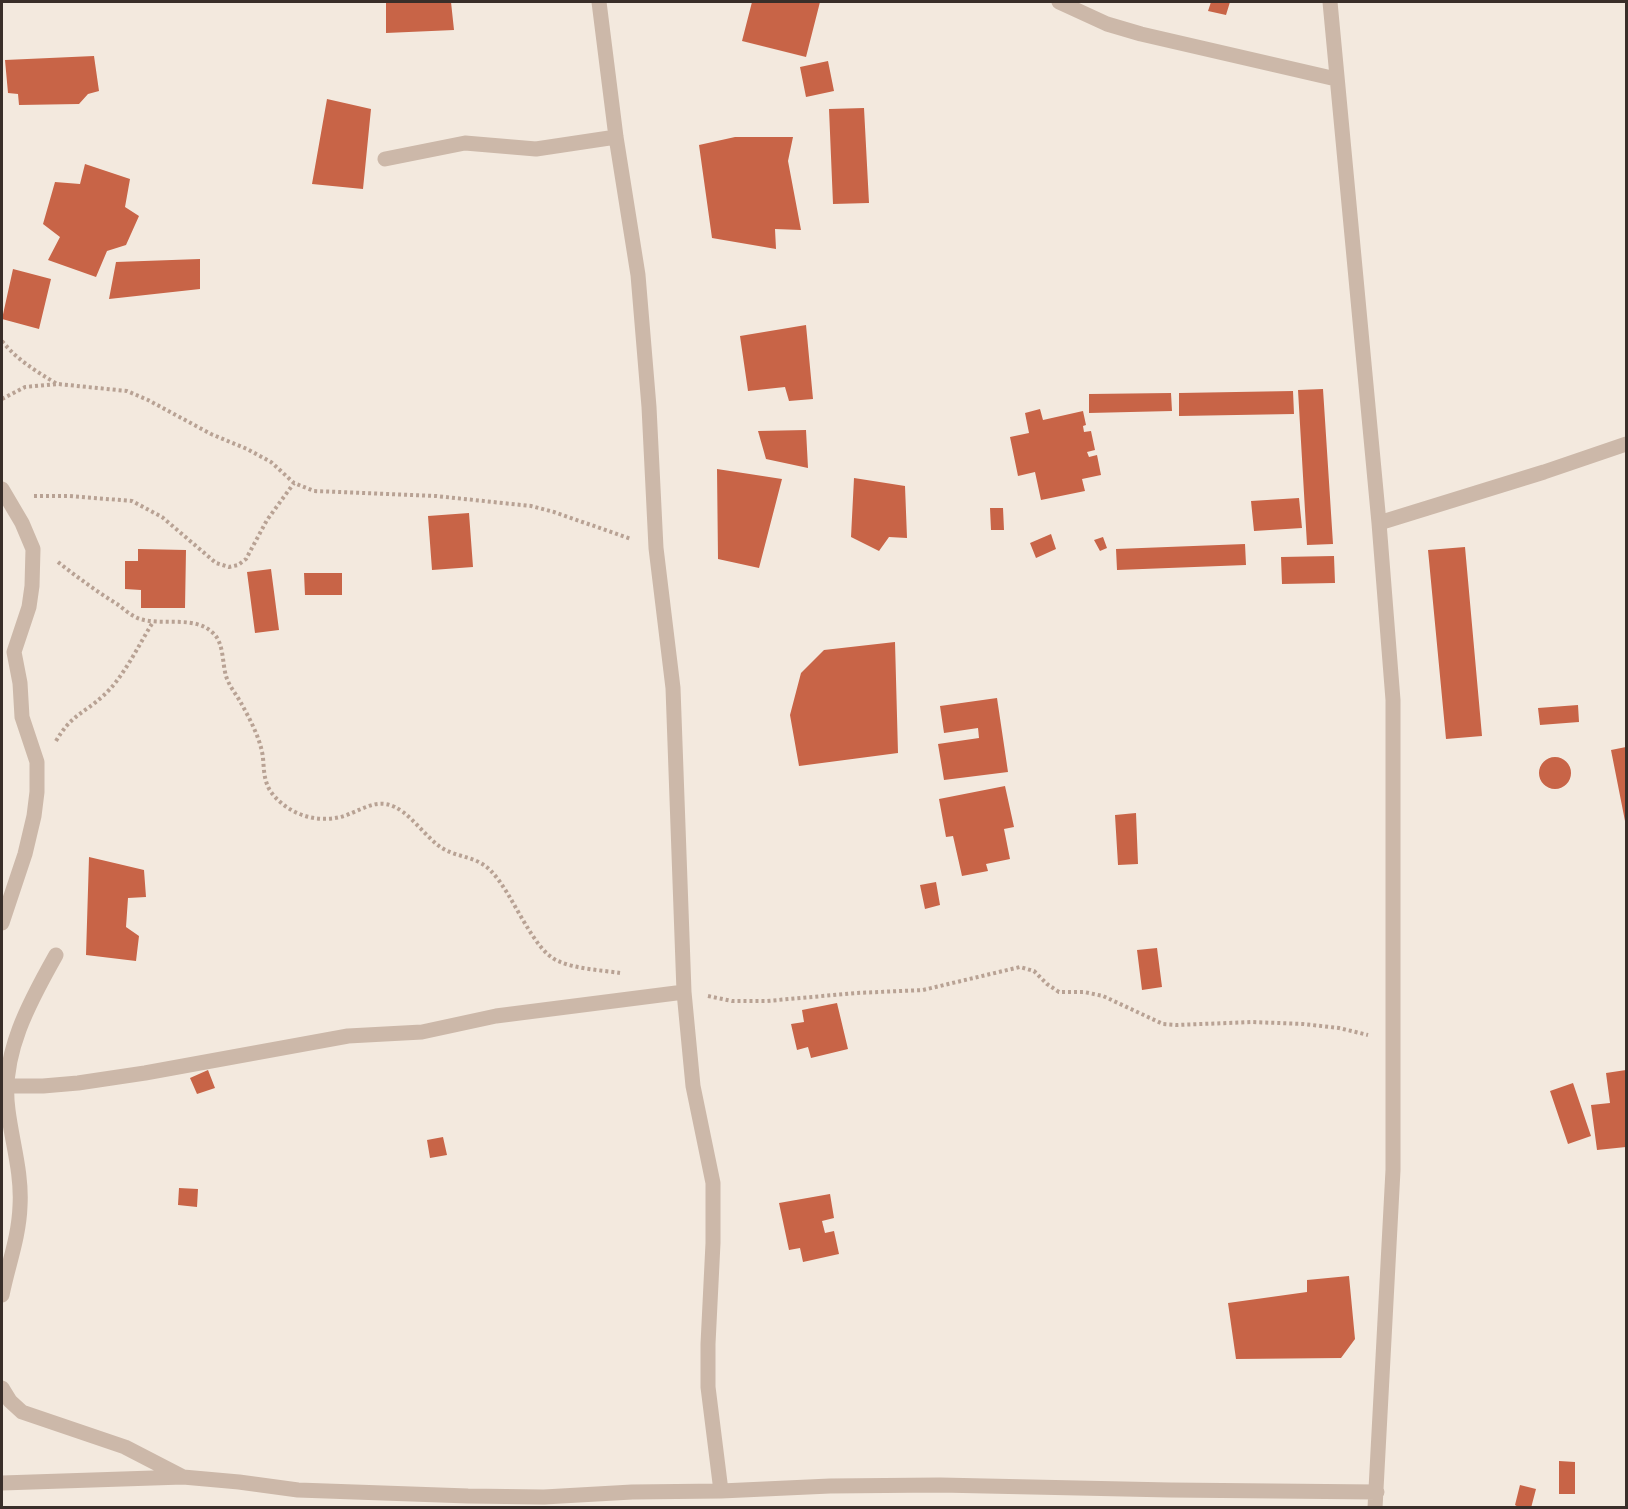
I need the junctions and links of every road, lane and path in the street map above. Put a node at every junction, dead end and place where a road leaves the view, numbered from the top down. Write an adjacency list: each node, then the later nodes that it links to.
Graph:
1 (599, 2): 5 (street)
2 (1059, 2): 4 (street)
3 (1330, 2): 4 (street)
4 (1336, 79): 13 (street)
5 (616, 137): 6 (street); 14 (street)
6 (385, 159)
7 (2, 341): 8 (path)
8 (58, 384): 9 (path); 11 (path)
9 (2, 399)
10 (1626, 444): 13 (street)
11 (294, 483): 12 (path); 14 (path)
12 (6, 495): 15 (street)
13 (1379, 523): 22 (street)
14 (656, 548): 21 (street)
15 (33, 549): 16 (path); 17 (street)
16 (153, 622): 17 (path); 20 (path)
17 (37, 762): 18 (street)
18 (2, 923)
19 (56, 955): 23 (street)
20 (625, 973)
21 (684, 992): 22 (path); 23 (street); 28 (street)
22 (1394, 1043): 29 (street)
23 (4, 1086): 24 (street)
24 (2, 1295)
25 (2, 1388): 26 (street)
26 (183, 1477): 27 (street); 28 (street)
27 (2, 1483)
28 (721, 1491): 29 (street)
29 (1377, 1492): 30 (street)
30 (1375, 1508)

